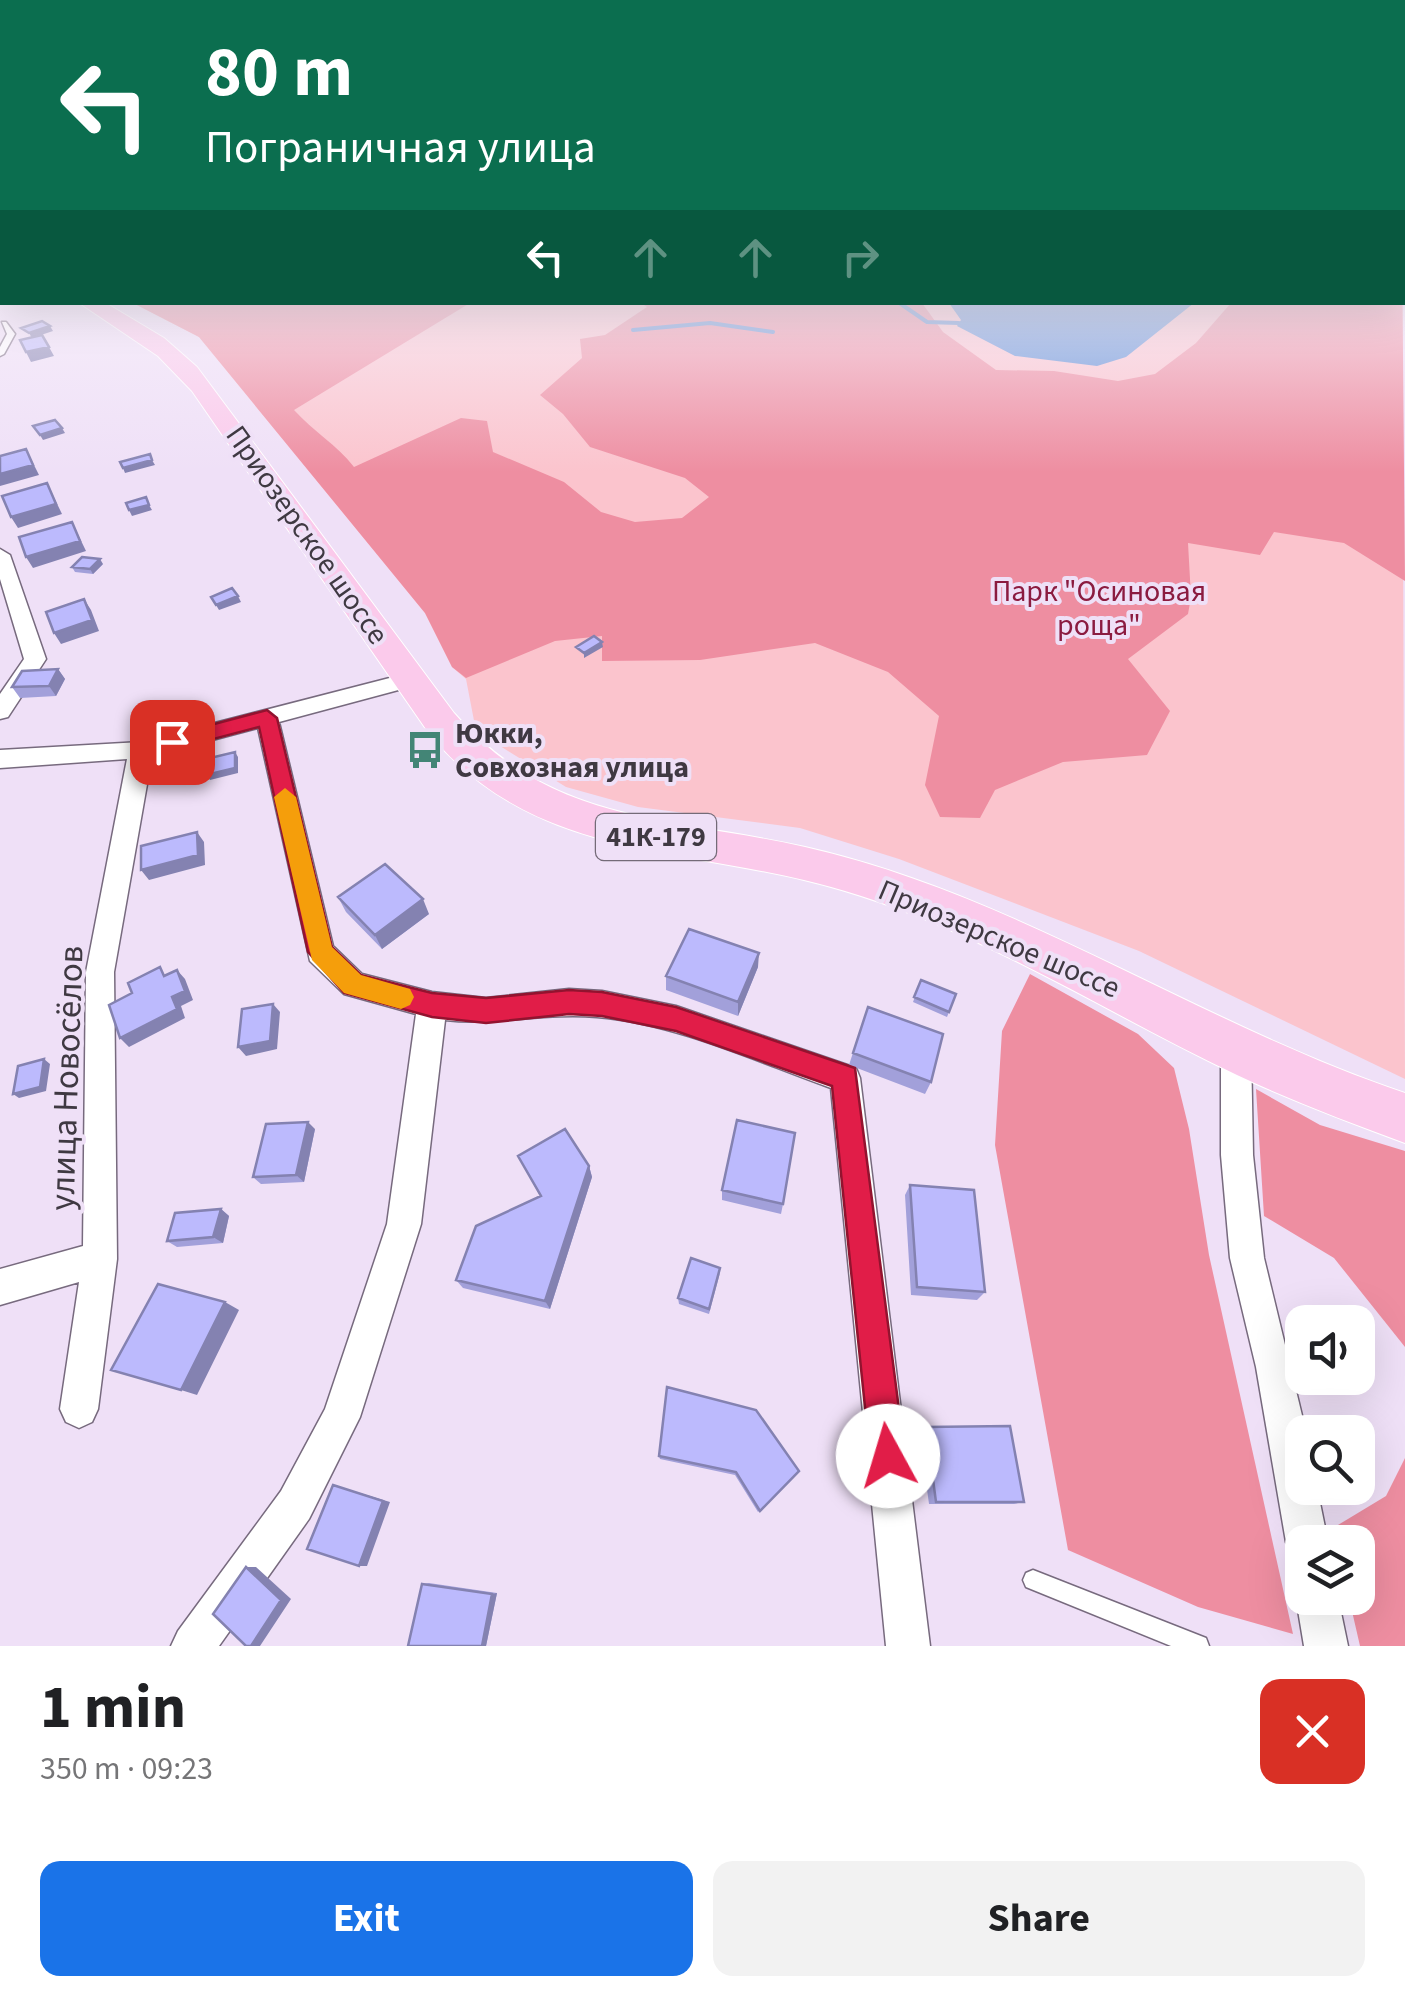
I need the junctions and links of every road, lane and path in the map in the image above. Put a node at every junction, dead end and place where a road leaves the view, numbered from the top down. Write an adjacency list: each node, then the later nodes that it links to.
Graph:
1 (117, 319): 5 (main road, Приозерское шоссе / 41К-179)
2 (4, 323): 3 (lane)
3 (0, 354)
4 (0, 555): 6 (street)
5 (409, 680): 7 (street); 11 (main road, Приозерское шоссе / 41К-179)
6 (0, 711)
7 (267, 718): 8 (street); 10 (street)
8 (141, 750): 9 (street); 13 (street, улица Новосёлов)
9 (0, 760)
10 (432, 1005): 19 (street); 20 (street)
11 (1236, 1048): 12 (main road, Приозерское шоссе / 41К-179); 16 (street)
12 (1405, 1118)
13 (100, 1259): 14 (street); 15 (street, улица Новосёлов)
14 (0, 1287)
15 (79, 1409)
16 (1304, 1525)
17 (1033, 1580): 21 (lane)
18 (1320, 1615): 22 (street)
19 (193, 1646)
20 (908, 1646)
21 (1198, 1646)
22 (1326, 1646)

